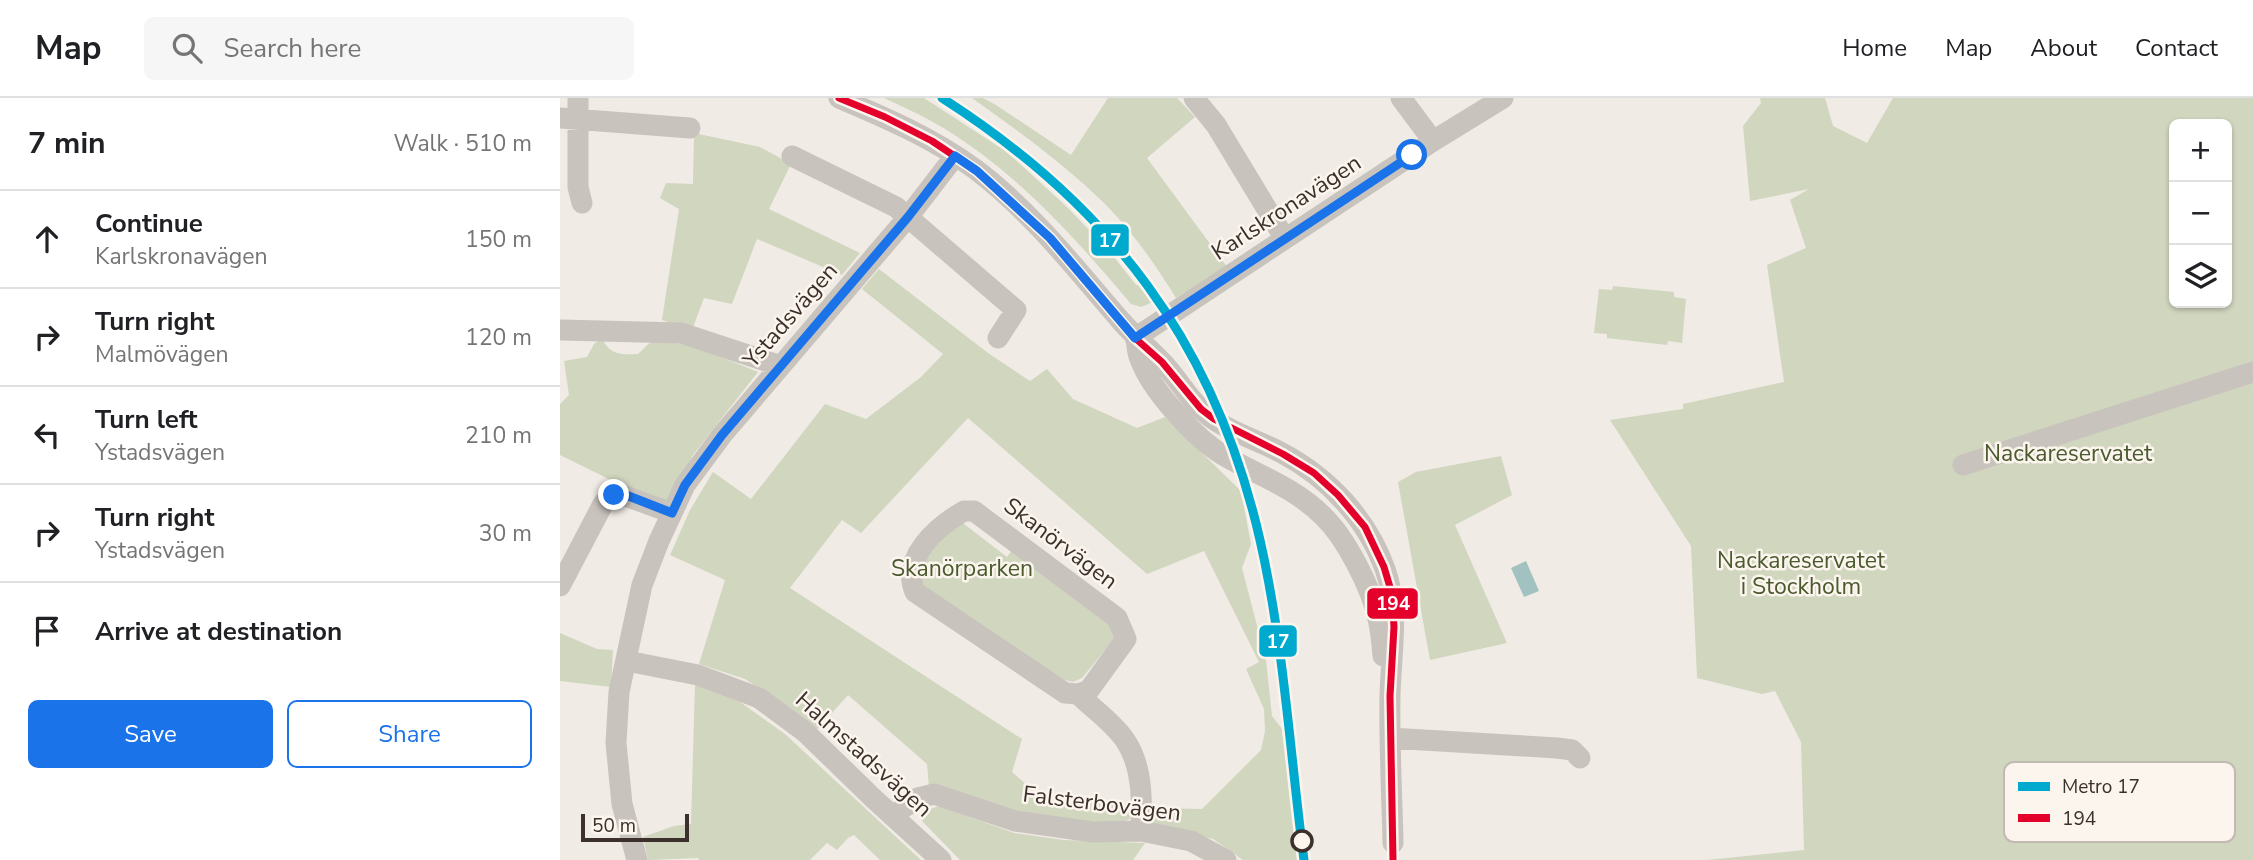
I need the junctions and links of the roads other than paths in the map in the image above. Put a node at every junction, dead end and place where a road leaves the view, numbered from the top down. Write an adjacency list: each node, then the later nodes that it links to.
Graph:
1 (839, 98): 9 (street)
2 (1194, 98): 12 (street)
3 (1401, 98): 7 (street)
4 (1503, 98): 7 (street, Karlskronavägen)
5 (572, 112): 6 (street); 10 (street)
6 (690, 128)
7 (1433, 141): 12 (street, Karlskronavägen)
8 (792, 156): 11 (street)
9 (955, 156): 11 (street, Ystadsvägen); 15 (street)
10 (582, 203)
11 (908, 217): 14 (street); 16 (street, Ystadsvägen)
12 (1285, 239): 15 (street, Karlskronavägen)
13 (561, 330): 16 (street)
14 (998, 338)
15 (1135, 338): 23 (street)
16 (781, 366): 19 (street, Ystadsvägen)
17 (2253, 372): 18 (street)
18 (1963, 465)
19 (672, 513): 20 (street); 21 (street, Ystadsvägen)
20 (560, 586)
21 (627, 661): 25 (street, Halmstadsvägen); 28 (street, Ystadsvägen)
22 (1078, 694): 22 (street, Skanörvägen); 26 (street, Skanörvägen)
23 (1391, 738): 24 (street); 27 (street)
24 (1580, 758)
25 (894, 817): 26 (street, Falsterbovägen); 29 (street, Halmstadsvägen)
26 (1140, 831): 30 (street, Falsterbovägen)
27 (1393, 843)
28 (637, 860)
29 (941, 860)
30 (1226, 860)

